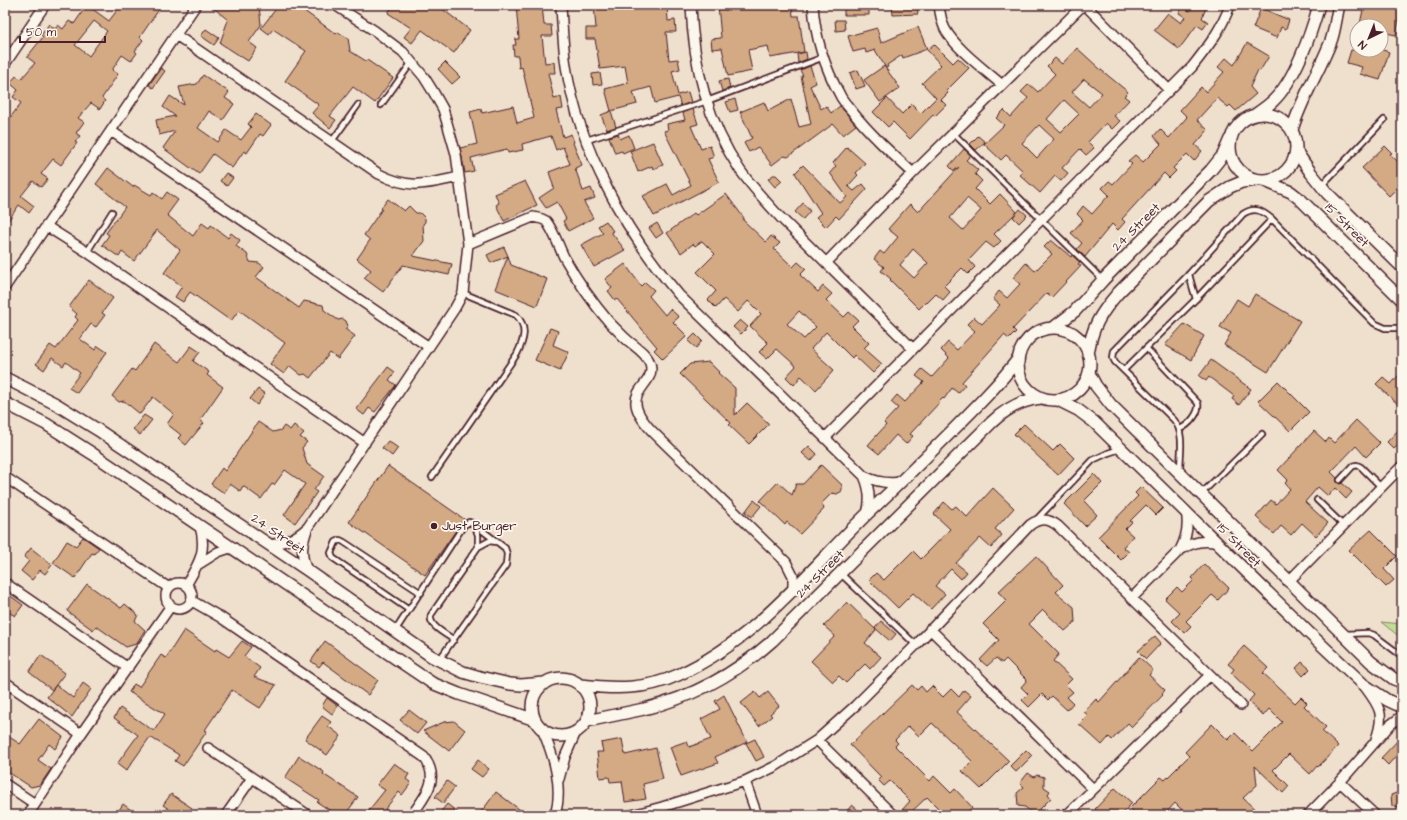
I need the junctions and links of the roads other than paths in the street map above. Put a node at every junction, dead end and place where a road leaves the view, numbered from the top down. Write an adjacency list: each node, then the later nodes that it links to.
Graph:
1 (45, 5): 15 (street)
2 (196, 5): 12 (street)
3 (335, 5): 14 (street)
4 (561, 5): 27 (street)
5 (691, 5): 18 (street)
6 (813, 5): 13 (street)
7 (939, 5): 16 (street)
8 (1084, 5): 16 (street); 17 (street)
9 (1230, 5): 17 (street)
10 (1319, 5): 21 (street)
11 (1339, 5): 24 (street)
12 (176, 35): 23 (street); 28 (street)
13 (824, 57): 18 (lane); 30 (street)
14 (412, 62): 20 (lane); 31 (street)
15 (5, 64)
16 (1002, 85): 25 (street)
17 (1169, 90): 36 (street)
18 (707, 100): 27 (lane); 41 (street)
19 (358, 105): 28 (lane)
20 (381, 105)
21 (1256, 114): 24 (street); 26 (street)
22 (1384, 120): 33 (lane)
23 (111, 130): 37 (street); 51 (street)
24 (1292, 130): 29 (street)
25 (953, 133): 30 (street); 36 (lane)
26 (1230, 139): 32 (street); 44 (street, 24 Street)
27 (587, 140): 64 (street)
28 (332, 141): 31 (street)
29 (1296, 151): 32 (street); 33 (street, 15 Street)
30 (913, 173): 41 (street)
31 (459, 177): 38 (street)
32 (1261, 180): 48 (street, 15 Street); 54 (street)
33 (1321, 187): 40 (street, 15 Street)
34 (112, 212): 39 (lane)
35 (1272, 219): 43 (lane); 47 (lane); 50 (lane)
36 (1041, 220): 44 (lane); 53 (street)
37 (46, 226): 39 (street); 45 (street)
38 (468, 244): 46 (street); 97 (street)
39 (87, 252): 65 (street)
40 (1397, 258): 42 (street, 15 Street)
41 (826, 263): 53 (street)
42 (1402, 267)
43 (1189, 274): 47 (lane); 56 (lane)
44 (1103, 280): 49 (street, 24 Street)
45 (5, 287)
46 (463, 293): 51 (street); 71 (lane)
47 (1196, 299): 52 (lane)
48 (1402, 300)
49 (1053, 328): 54 (street); 55 (street)
50 (1402, 328)
51 (429, 347): 65 (street)
52 (1146, 348): 56 (lane); 62 (lane)
53 (914, 349): 64 (street)
54 (1088, 354): 57 (street)
55 (1018, 359): 59 (street); 73 (street, 24 Street)
56 (1124, 370): 62 (lane)
57 (1089, 373): 60 (street); 68 (street, 15 Street)
58 (5, 378): 86 (street, 24 Street)
59 (1041, 398): 60 (street); 92 (street, 24 Street)
60 (1058, 400): 66 (street, 15 Street)
61 (5, 403): 81 (street)
62 (1180, 429): 68 (lane)
63 (1262, 434): 75 (lane)
64 (826, 437): 69 (street)
65 (365, 443): 83 (street)
66 (1122, 449): 77 (street, 15 Street); 79 (lane)
67 (1402, 466): 74 (street)
68 (1180, 474): 75 (street, 15 Street)
69 (864, 476): 73 (street); 78 (street)
70 (5, 477): 96 (street)
71 (432, 477)
72 (1340, 480): 74 (lane)
73 (901, 482): 78 (street, 24 Street)
74 (1381, 487): 82 (street)
75 (1201, 494): 93 (street, 15 Street)
76 (1317, 500): 82 (lane)
77 (1186, 511): 85 (street, 15 Street); 89 (street)
78 (867, 514): 97 (street, 24 Street)
79 (1036, 520): 99 (street); 103 (street)
80 (474, 524): 84 (lane); 87 (lane); 98 (lane)
81 (200, 526): 88 (street); 90 (street)
82 (1343, 526): 93 (street)
83 (308, 527): 86 (street); 91 (street)
84 (497, 542): 87 (lane); 106 (lane)
85 (1218, 543): 89 (street); 115 (street, 15 Street)
86 (269, 545): 91 (street, 24 Street)
87 (478, 546): 106 (lane)
88 (233, 547): 90 (street); 121 (street)
89 (1179, 551): 99 (street)
90 (199, 564): 95 (street)
91 (307, 570): 104 (street, 24 Street)
92 (840, 573): 107 (lane); 120 (street, 24 Street)
93 (1288, 582): 105 (street, 15 Street)
94 (5, 583): 110 (street)
95 (186, 585): 96 (street); 100 (street)
96 (169, 588): 101 (street)
97 (793, 590): 116 (street, 24 Street)
98 (421, 593): 102 (lane); 102 (lane)
99 (1132, 598): 111 (street)
100 (192, 601): 101 (street); 137 (street)
101 (170, 607): 110 (street)
102 (409, 610): 104 (lane)
103 (930, 630): 107 (street); 132 (street)
104 (395, 631): 109 (street, 24 Street)
105 (1342, 634): 108 (lane); 113 (street, 15 Street)
106 (454, 640): 109 (lane)
107 (916, 645): 124 (street)
108 (1402, 656)
109 (439, 660): 114 (street, 24 Street)
110 (128, 668): 123 (street)
111 (1210, 675): 117 (street); 132 (street)
112 (5, 682): 123 (street)
113 (1402, 682)
114 (544, 683): 116 (street); 121 (street)
115 (1363, 684): 118 (street, 15 Street); 125 (street)
116 (580, 685): 120 (street)
117 (1241, 705)
118 (1402, 707)
119 (1402, 716): 125 (street)
120 (587, 721): 122 (street)
121 (538, 724): 122 (street); 131 (street)
122 (576, 732): 131 (street)
123 (81, 734): 133 (street)
124 (817, 740): 128 (street); 141 (street)
125 (1374, 744): 129 (street)
126 (208, 748): 127 (street)
127 (252, 778): 135 (street); 136 (street)
128 (745, 781): 139 (street); 140 (street)
129 (1340, 782): 143 (street); 144 (street)
130 (5, 784): 133 (street)
131 (557, 784): 138 (street)
132 (1093, 789): 142 (street)
133 (35, 804): 134 (street)
134 (28, 815)
135 (226, 815)
136 (308, 815)
137 (412, 815)
138 (555, 815)
139 (632, 815)
140 (757, 815)
141 (892, 815)
142 (1067, 815)
143 (1308, 815)
144 (1375, 815)

